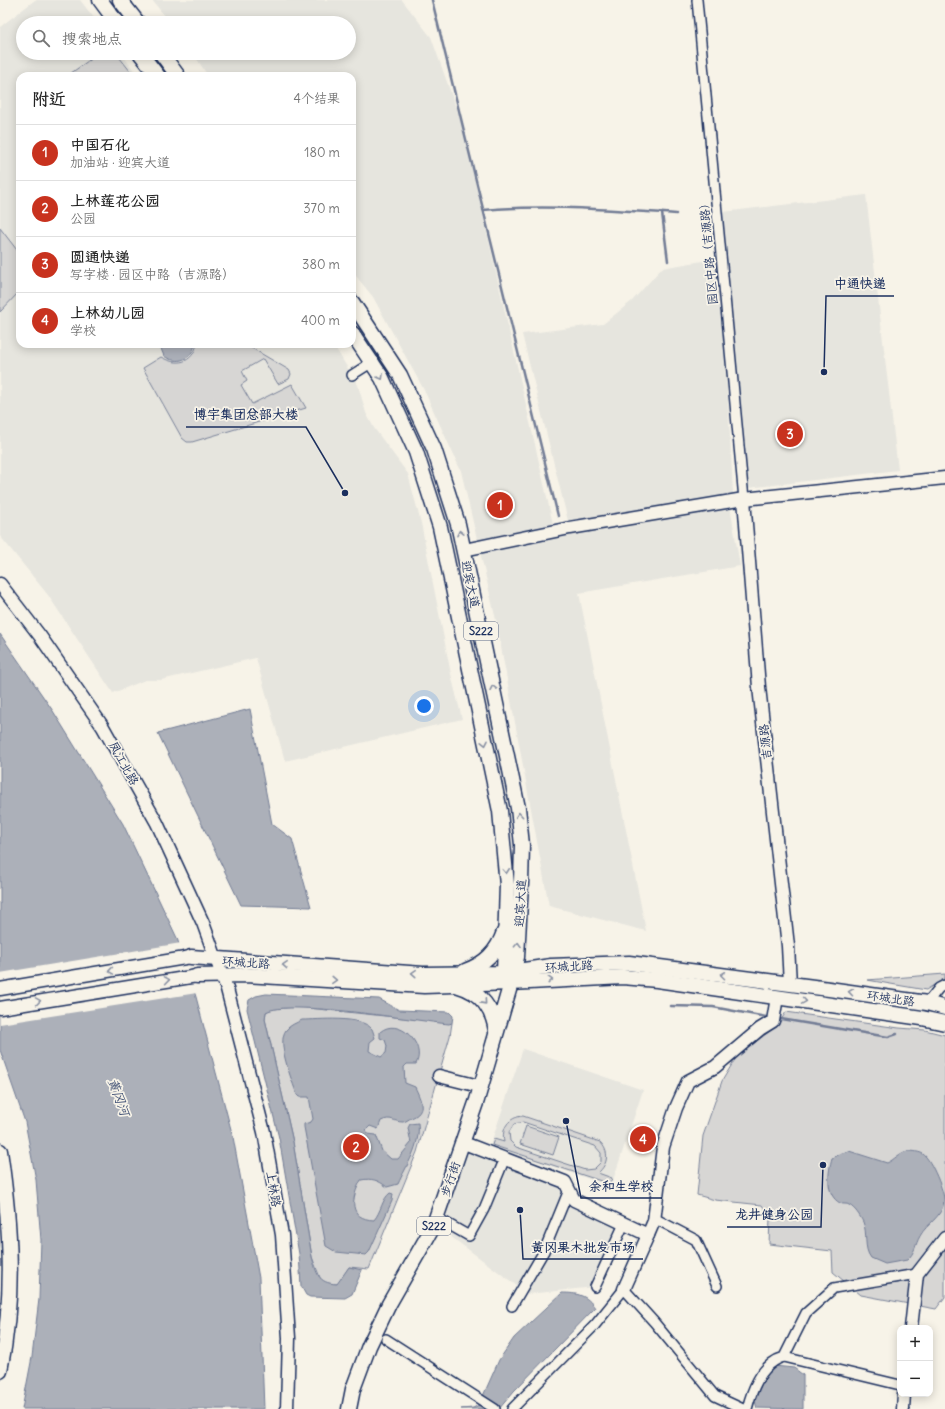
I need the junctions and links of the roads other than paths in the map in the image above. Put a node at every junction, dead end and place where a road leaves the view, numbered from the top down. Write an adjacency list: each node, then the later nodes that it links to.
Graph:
1 (100, 0): 4 (main road)
2 (120, 0): 5 (main road)
3 (697, 0): 19 (street, 园区中路（吉源路）)
4 (112, 16)
5 (133, 16)
6 (145, 60): 8 (main road)
7 (166, 60): 9 (main road)
8 (155, 72)
9 (175, 72)
10 (356, 310): 14 (main road, 迎宾大道 / S222)
11 (356, 338): 15 (main road, 迎宾大道 / S222, one-way to 15)
12 (374, 361): 13 (street)
13 (352, 375)
14 (411, 399): 15 (main road); 17 (main road, 迎宾大道 / S222)
15 (395, 406): 18 (main road, 迎宾大道 / S222)
16 (945, 478): 19 (street)
17 (446, 486): 18 (main road); 20 (main road, 迎宾大道 / S222, one-way to 17)
18 (429, 491): 23 (main road, 迎宾大道 / S222)
19 (744, 499): 20 (street); 31 (street, 吉源路)
20 (464, 550): 22 (main road, 迎宾大道 / S222)
21 (0, 584): 26 (street, 凤江北路)
22 (471, 586): 23 (main road); 29 (main road, 迎宾大道 / S222, one-way to 22)
23 (453, 590): 24 (main road, 迎宾大道 / S222, one-way to 24)
24 (506, 920): 29 (main road, 迎宾大道 / S222); 30 (main road)
25 (190, 957): 26 (main road, 环城北路); 33 (street, one-way to 33)
26 (216, 960): 27 (street, 凤江北路); 30 (main road, 环城北路, one-way to 26)
27 (222, 975): 28 (main road, 环城北路); 30 (main road, 环城北路, one-way to 30); 63 (street, 上林路)
28 (197, 976): 36 (street, one-way to 28)
29 (508, 978): 30 (main road, 环城北路); 31 (main road, 环城北路, one-way to 29); 34 (main road, 环城北路, one-way to 34); 39 (main road, 步行街 / S222)
30 (454, 979): 39 (main road, one-way to 39)
31 (784, 983): 34 (main road); 35 (main road, 环城北路, one-way to 31)
32 (945, 985): 35 (street)
33 (0, 989)
34 (777, 997): 38 (main road, 环城北路, one-way to 38); 46 (street)
35 (927, 1003): 37 (main road, 环城北路)
36 (0, 1008)
37 (945, 1008)
38 (945, 1023)
39 (496, 1033): 64 (main road, 步行街 / S222)
40 (439, 1076): 41 (street)
41 (479, 1086)
42 (469, 1145): 44 (street)
43 (0, 1151): 52 (main road)
44 (505, 1158): 45 (street); 47 (street)
45 (569, 1190): 48 (street); 56 (street)
46 (654, 1218): 49 (street); 53 (street)
47 (441, 1220)
48 (624, 1224): 49 (street); 54 (street)
49 (648, 1235): 55 (street)
50 (945, 1238): 51 (street)
51 (917, 1274): 57 (street); 59 (street)
52 (5, 1285): 60 (main road)
53 (717, 1286)
54 (595, 1287)
55 (624, 1289): 66 (street); 67 (street)
56 (512, 1306)
57 (911, 1325)
58 (386, 1339): 65 (street)
59 (784, 1357): 61 (street); 68 (street)
60 (0, 1371)
61 (897, 1384)
62 (904, 1397): 69 (street)
63 (287, 1409)
64 (349, 1409)
65 (495, 1409)
66 (512, 1409)
67 (742, 1409)
68 (748, 1409)
69 (903, 1409)

